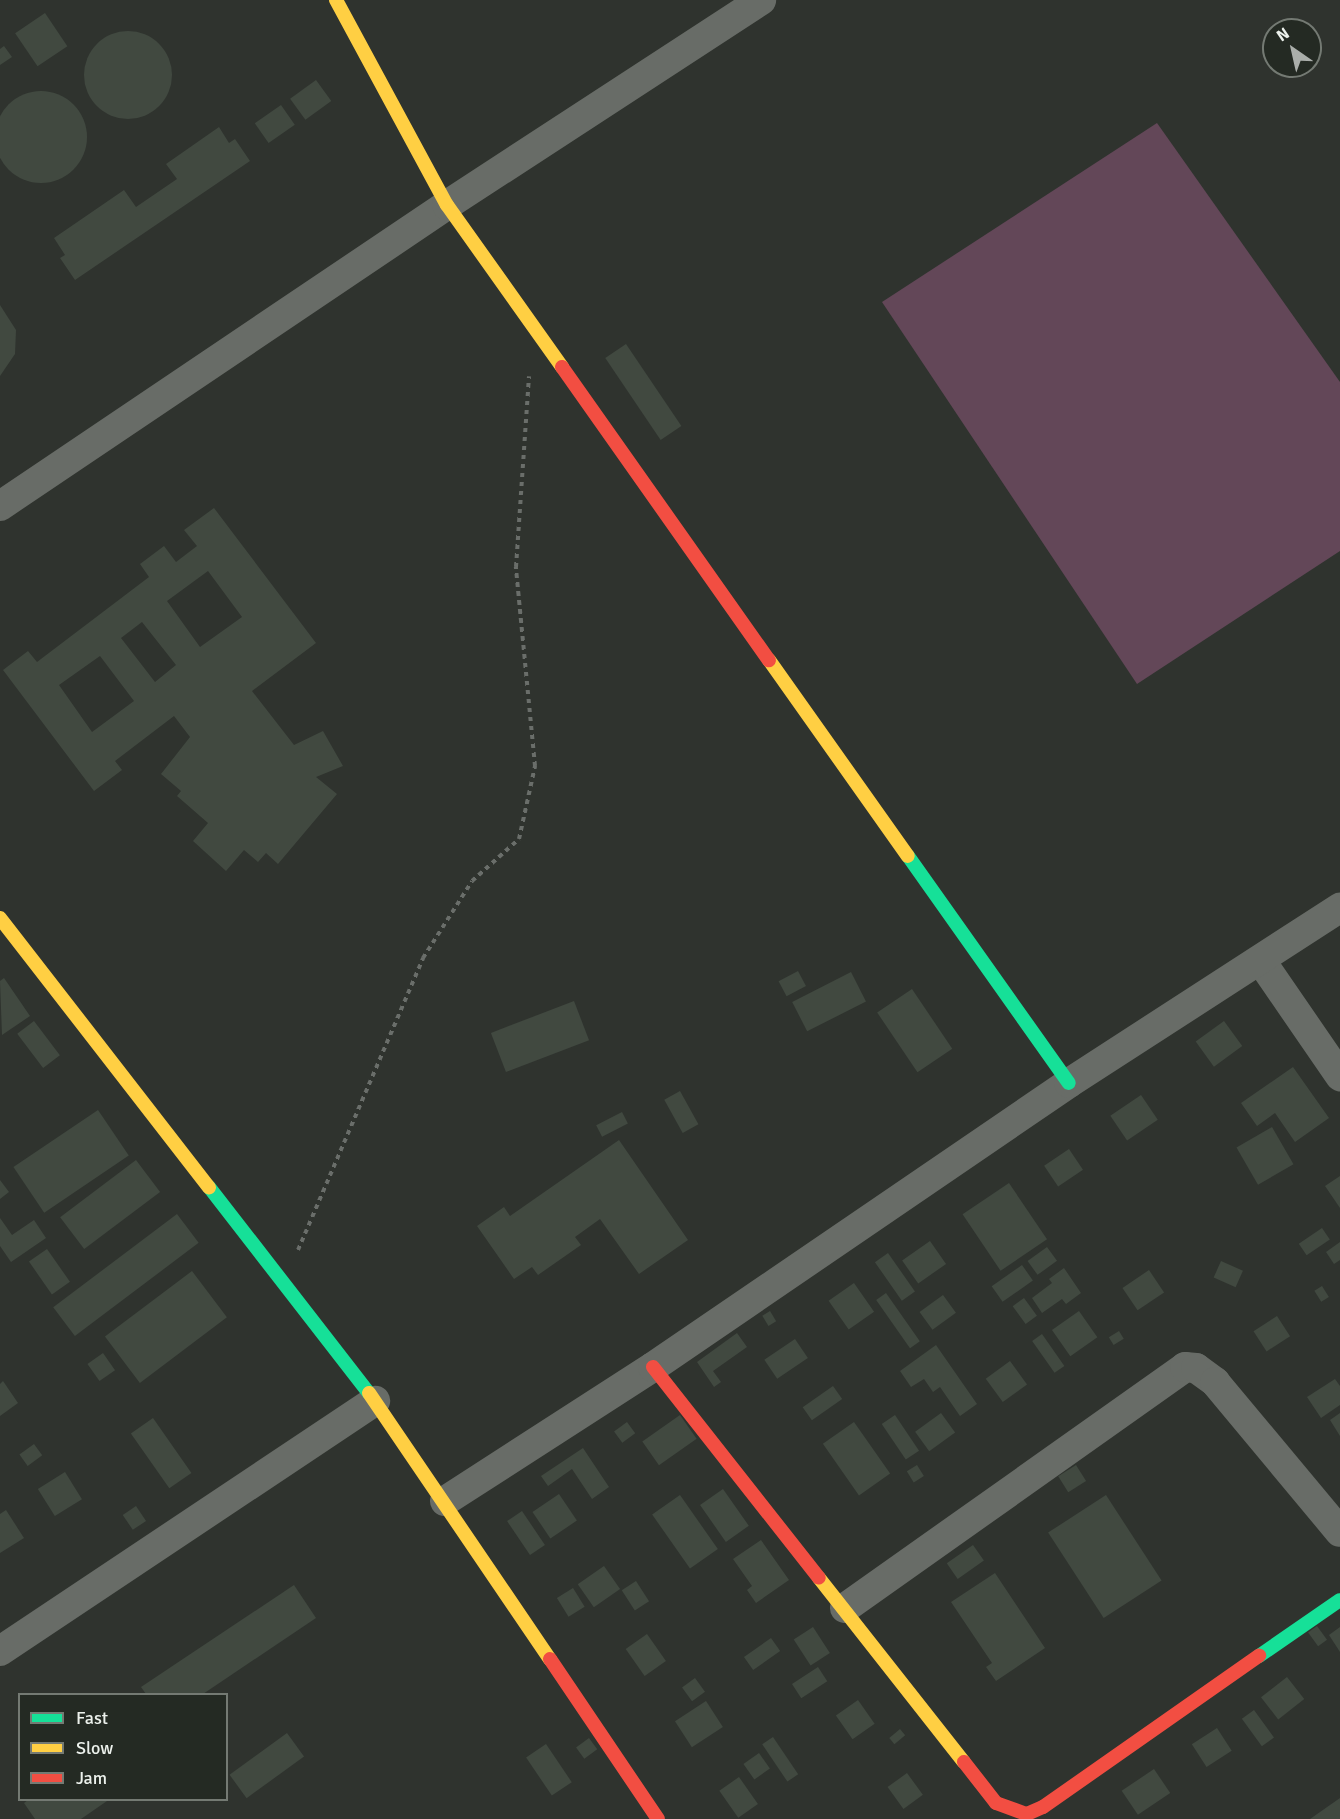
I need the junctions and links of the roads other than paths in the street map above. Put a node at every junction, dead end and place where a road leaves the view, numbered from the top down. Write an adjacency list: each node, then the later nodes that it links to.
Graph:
1 (336, 0): 3 (street)
2 (760, 0): 3 (street)
3 (447, 205): 4 (street); 9 (street)
4 (0, 506)
5 (1340, 908): 7 (street)
6 (0, 918): 11 (street)
7 (1261, 961): 8 (street); 9 (street)
8 (1340, 1076)
9 (1069, 1083): 10 (street)
10 (653, 1367): 12 (street); 15 (street)
11 (375, 1401): 12 (street); 16 (street)
12 (445, 1501): 17 (street)
13 (1340, 1532): 15 (street)
14 (1340, 1600): 15 (street)
15 (845, 1608)
16 (0, 1651)
17 (658, 1819)

